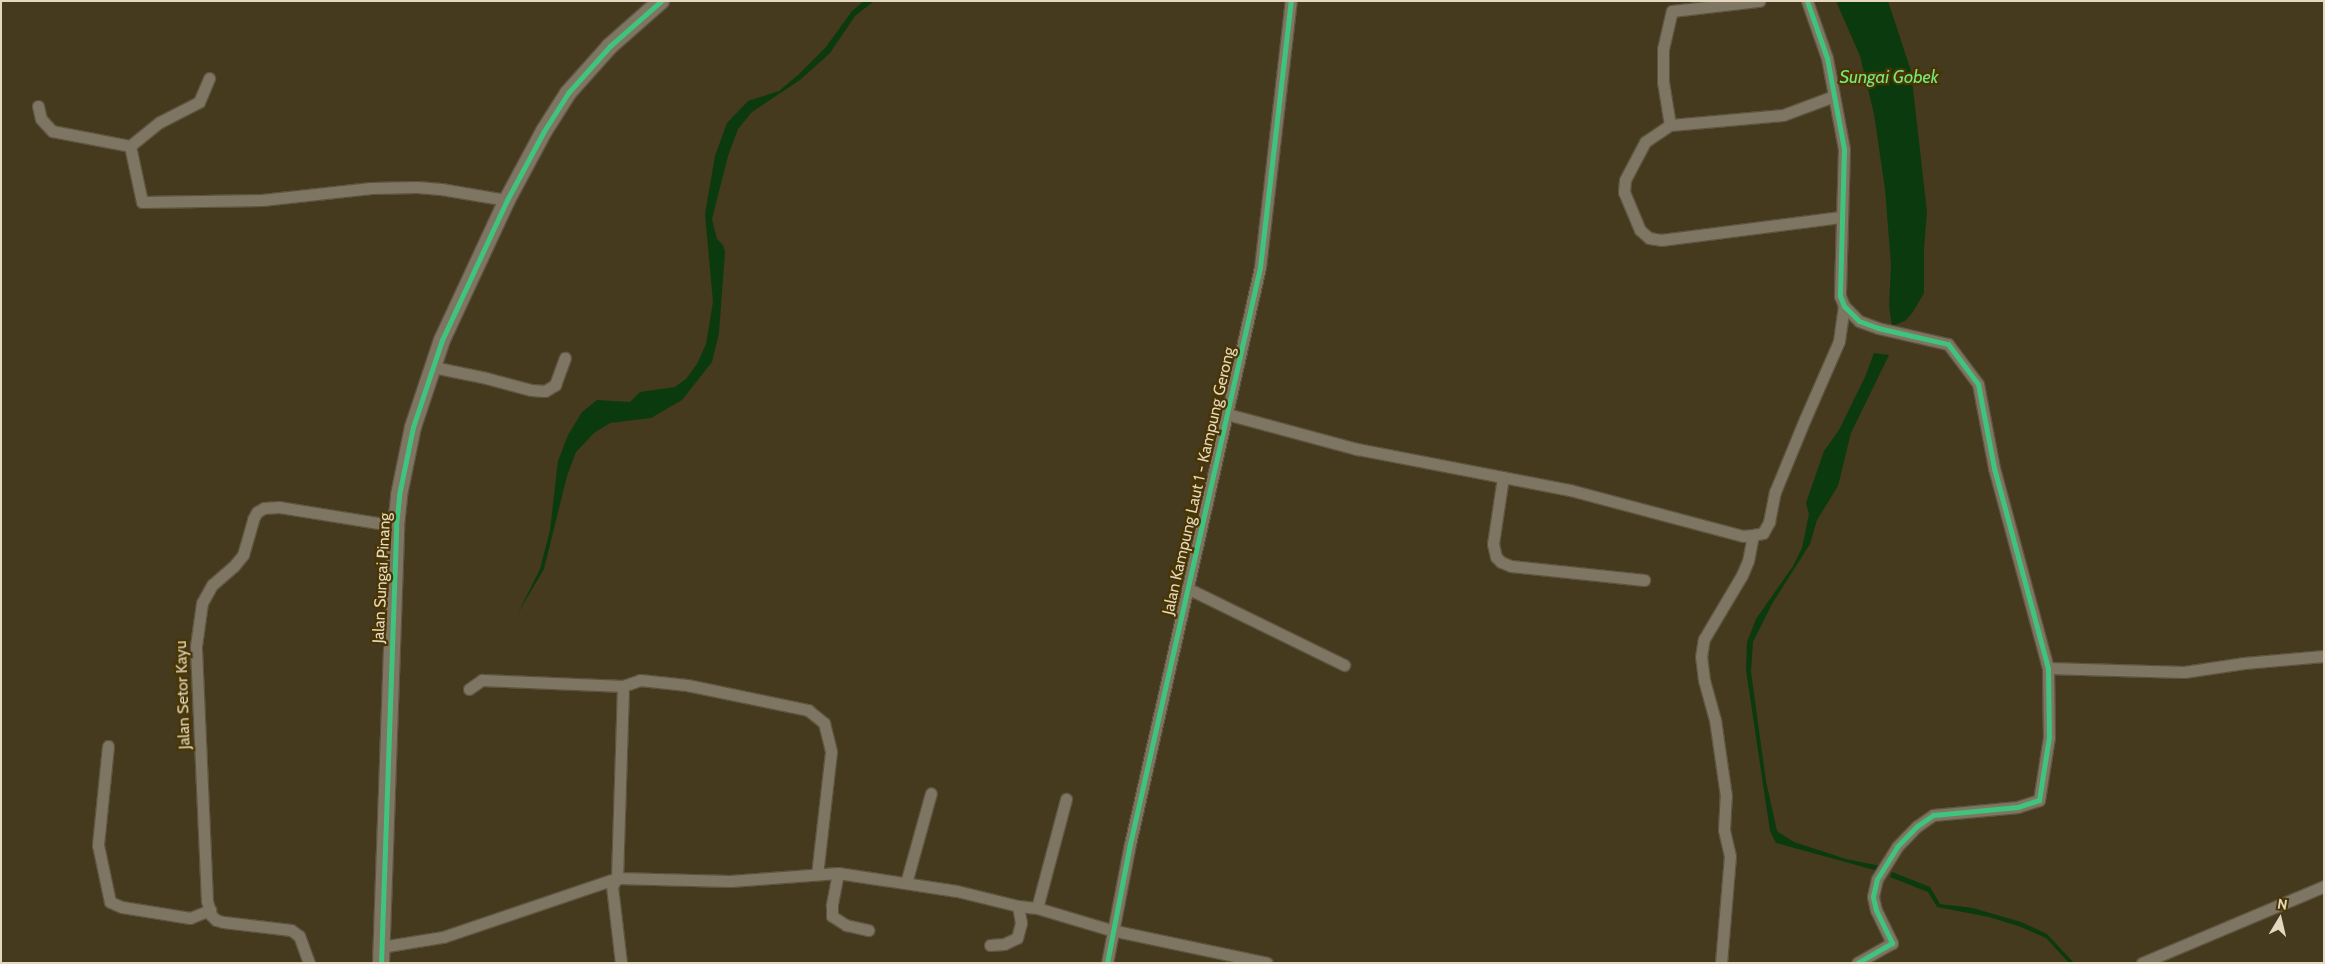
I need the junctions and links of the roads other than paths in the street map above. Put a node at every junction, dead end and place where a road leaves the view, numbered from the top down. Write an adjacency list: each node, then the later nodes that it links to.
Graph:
1 (661, 1): 10 (street, Jalan Sungai Pinang)
2 (1291, 1): 15 (street, Jalan Kampung Laut 1 - Kampung Gerong)
3 (1759, 1): 8 (street)
4 (1807, 1): 6 (street)
5 (209, 78): 9 (street)
6 (1834, 96): 8 (street); 11 (street)
7 (38, 106): 9 (street)
8 (1670, 125): 11 (street)
9 (130, 146): 10 (street)
10 (508, 200): 14 (street, Jalan Sungai Pinang)
11 (1841, 217): 12 (street)
12 (1844, 306): 18 (street); 23 (street)
13 (565, 358): 14 (street)
14 (433, 368): 17 (street, Jalan Sungai Pinang)
15 (1227, 414): 16 (street); 20 (street, Jalan Kampung Laut 1 - Kampung Gerong)
16 (1503, 477): 18 (street); 19 (street)
17 (396, 526): 36 (street, Jalan Setor Kayu); 40 (street, Jalan Sungai Pinang)
18 (1753, 535): 46 (street)
19 (1644, 580)
20 (1188, 588): 22 (street); 38 (street, Jalan Kampung Laut 1 - Kampung Gerong)
21 (2324, 656): 23 (street)
22 (1344, 664)
23 (2048, 668): 47 (street)
24 (623, 686): 25 (street); 30 (street); 31 (street)
25 (470, 689)
26 (108, 746): 36 (street)
27 (931, 793): 32 (street)
28 (1066, 799): 35 (street)
29 (838, 873): 30 (street); 32 (street); 37 (street)
30 (817, 874): 31 (street)
31 (617, 878): 40 (street); 43 (street)
32 (906, 883): 34 (street)
33 (2324, 886): 48 (street)
34 (1018, 906): 35 (street); 39 (street)
35 (1037, 908): 38 (street)
36 (210, 910): 42 (street)
37 (868, 930)
38 (1112, 930): 41 (street); 44 (street, Jalan Kampung Laut 1 - Kampung Gerong)
39 (990, 945)
40 (381, 955)
41 (1247, 961): 45 (street)
42 (308, 963)
43 (621, 963)
44 (1107, 963)
45 (1267, 963)
46 (1721, 963)
47 (1857, 963)
48 (2142, 963)

